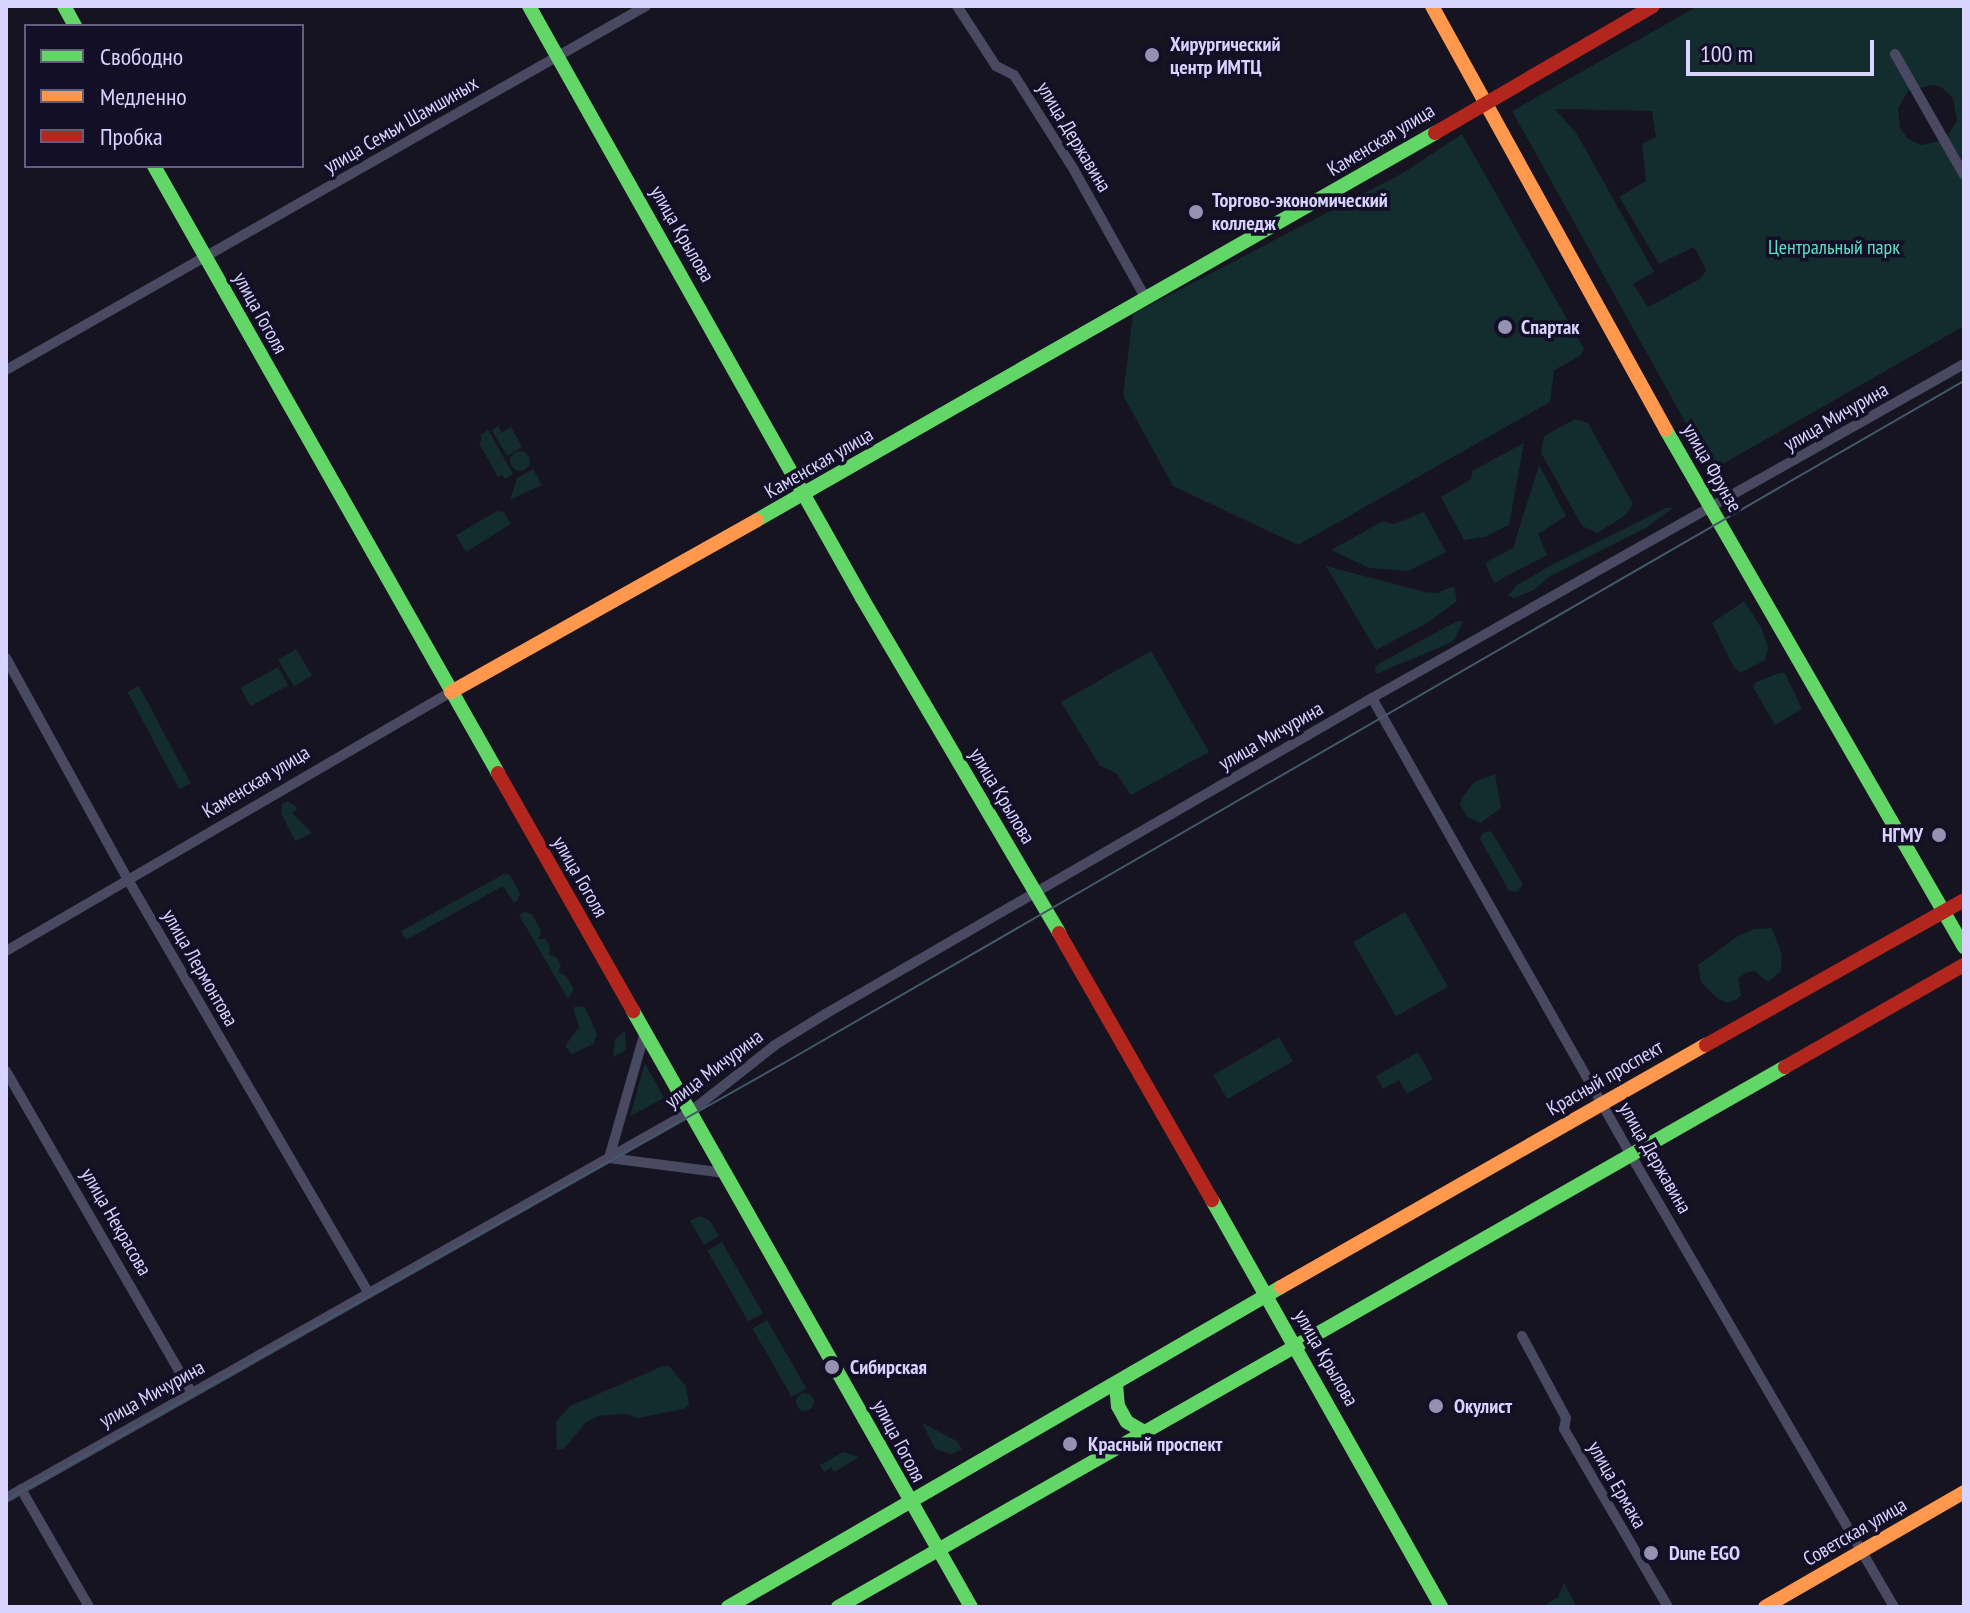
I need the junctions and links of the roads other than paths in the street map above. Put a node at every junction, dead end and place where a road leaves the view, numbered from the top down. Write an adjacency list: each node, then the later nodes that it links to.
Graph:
1 (64, 6): 7 (main road)
2 (529, 6): 9 (main road, улица Крылова)
3 (646, 6): 9 (street, улица Семьи Шамшиных)
4 (957, 6): 14 (street, улица Державина)
5 (1432, 6): 10 (main road, улица Фрунзе)
6 (1653, 6): 10 (main road, Каменская улица)
7 (74, 24)
8 (1895, 54): 12 (street)
9 (557, 55): 13 (street, улица Семьи Шамшиных); 17 (main road, улица Крылова)
10 (1484, 102): 14 (main road, Каменская улица); 18 (main road, улица Фрунзе)
11 (155, 168): 13 (main road, улица Гоголя)
12 (1964, 175)
13 (206, 258): 16 (street, улица Семьи Шамшиных); 20 (main road, улица Гоголя)
14 (1146, 299): 17 (main road, Каменская улица)
15 (1964, 364): 18 (street, улица Мичурина)
16 (6, 370)
17 (805, 493): 20 (main road, Каменская улица); 23 (main road, улица Крылова)
18 (1712, 508): 21 (street, улица Мичурина); 25 (main road, улица Фрунзе)
19 (6, 658): 22 (street, улица Лермонтова)
20 (451, 692): 22 (street, Каменская улица); 29 (main road, улица Гоголя)
21 (1372, 698): 23 (street, улица Мичурина); 31 (street, улица Державина)
22 (127, 878): 27 (street, Каменская улица); 36 (street, улица Лермонтова)
23 (1036, 891): 32 (street, улица Мичурина); 37 (main road, улица Крылова)
24 (1964, 900): 25 (main road, Красный проспект)
25 (1942, 911): 26 (main road, улица Фрунзе); 31 (main road, Красный проспект)
26 (1964, 947)
27 (6, 951)
28 (1964, 965): 33 (main road)
29 (645, 1032): 32 (main road, улица Гоголя); 34 (street)
30 (6, 1071): 41 (street, улица Некрасова)
31 (1602, 1102): 33 (street, улица Державина); 37 (main road, Красный проспект)
32 (690, 1112): 34 (street, улица Мичурина); 35 (main road, улица Гоголя)
33 (1631, 1154): 39 (main road); 48 (street, улица Державина)
34 (609, 1158): 35 (street); 36 (street, улица Мичурина)
35 (725, 1173): 46 (main road, улица Гоголя)
36 (369, 1293): 41 (street, улица Мичурина)
37 (1267, 1296): 39 (main road, улица Крылова); 40 (main road, Красный проспект)
38 (1522, 1336): 54 (street, улица Ермака)
39 (1295, 1344): 42 (main road); 53 (main road, улица Крылова)
40 (1116, 1384): 42 (main road); 46 (main road, Красный проспект)
41 (192, 1393): 43 (street, улица Мичурина)
42 (1144, 1432): 47 (main road)
43 (21, 1489): 45 (street, улица Мичурина); 49 (street)
44 (1964, 1492): 48 (main road, Советская улица)
45 (6, 1498)
46 (910, 1503): 47 (main road, улица Гоголя); 50 (main road, Красный проспект)
47 (936, 1549): 51 (main road); 52 (main road, улица Гоголя)
48 (1861, 1552): 55 (main road, Советская улица); 56 (street, улица Державина)
49 (89, 1607)
50 (728, 1607)
51 (838, 1607)
52 (971, 1607)
53 (1441, 1607)
54 (1668, 1607)
55 (1765, 1607)
56 (1894, 1607)

